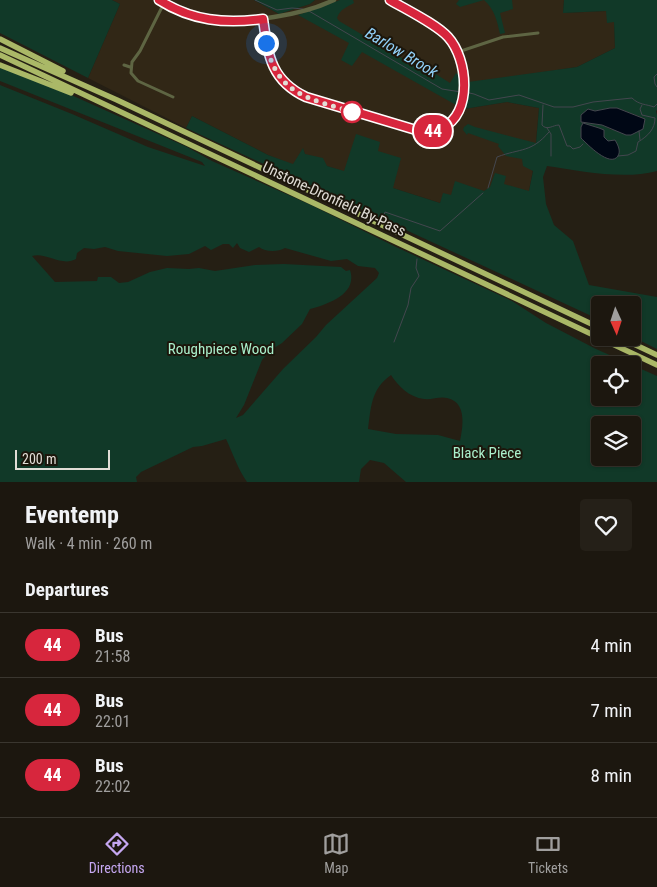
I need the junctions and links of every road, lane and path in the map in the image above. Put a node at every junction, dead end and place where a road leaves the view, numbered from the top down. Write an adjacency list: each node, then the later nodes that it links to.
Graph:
1 (159, 0): 4 (street)
2 (334, 0): 5 (street)
3 (390, 0): 9 (street)
4 (164, 3): 5 (street); 13 (street)
5 (263, 19): 9 (street)
6 (538, 33): 9 (street)
7 (0, 39): 15 (highway)
8 (0, 48): 15 (highway, Unstone-Dronfield By-Pass)
9 (458, 52)
10 (0, 55): 16 (highway, Unstone-Dronfield By-Pass)
11 (0, 64): 16 (highway)
12 (124, 65): 13 (street)
13 (130, 67): 14 (street)
14 (173, 97)
15 (117, 100): 17 (highway, Unstone-Dronfield By-Pass)
16 (101, 104): 20 (highway, Unstone-Dronfield By-Pass)
17 (591, 324)
18 (638, 346): 19 (highway)
19 (657, 355)
20 (657, 365)

